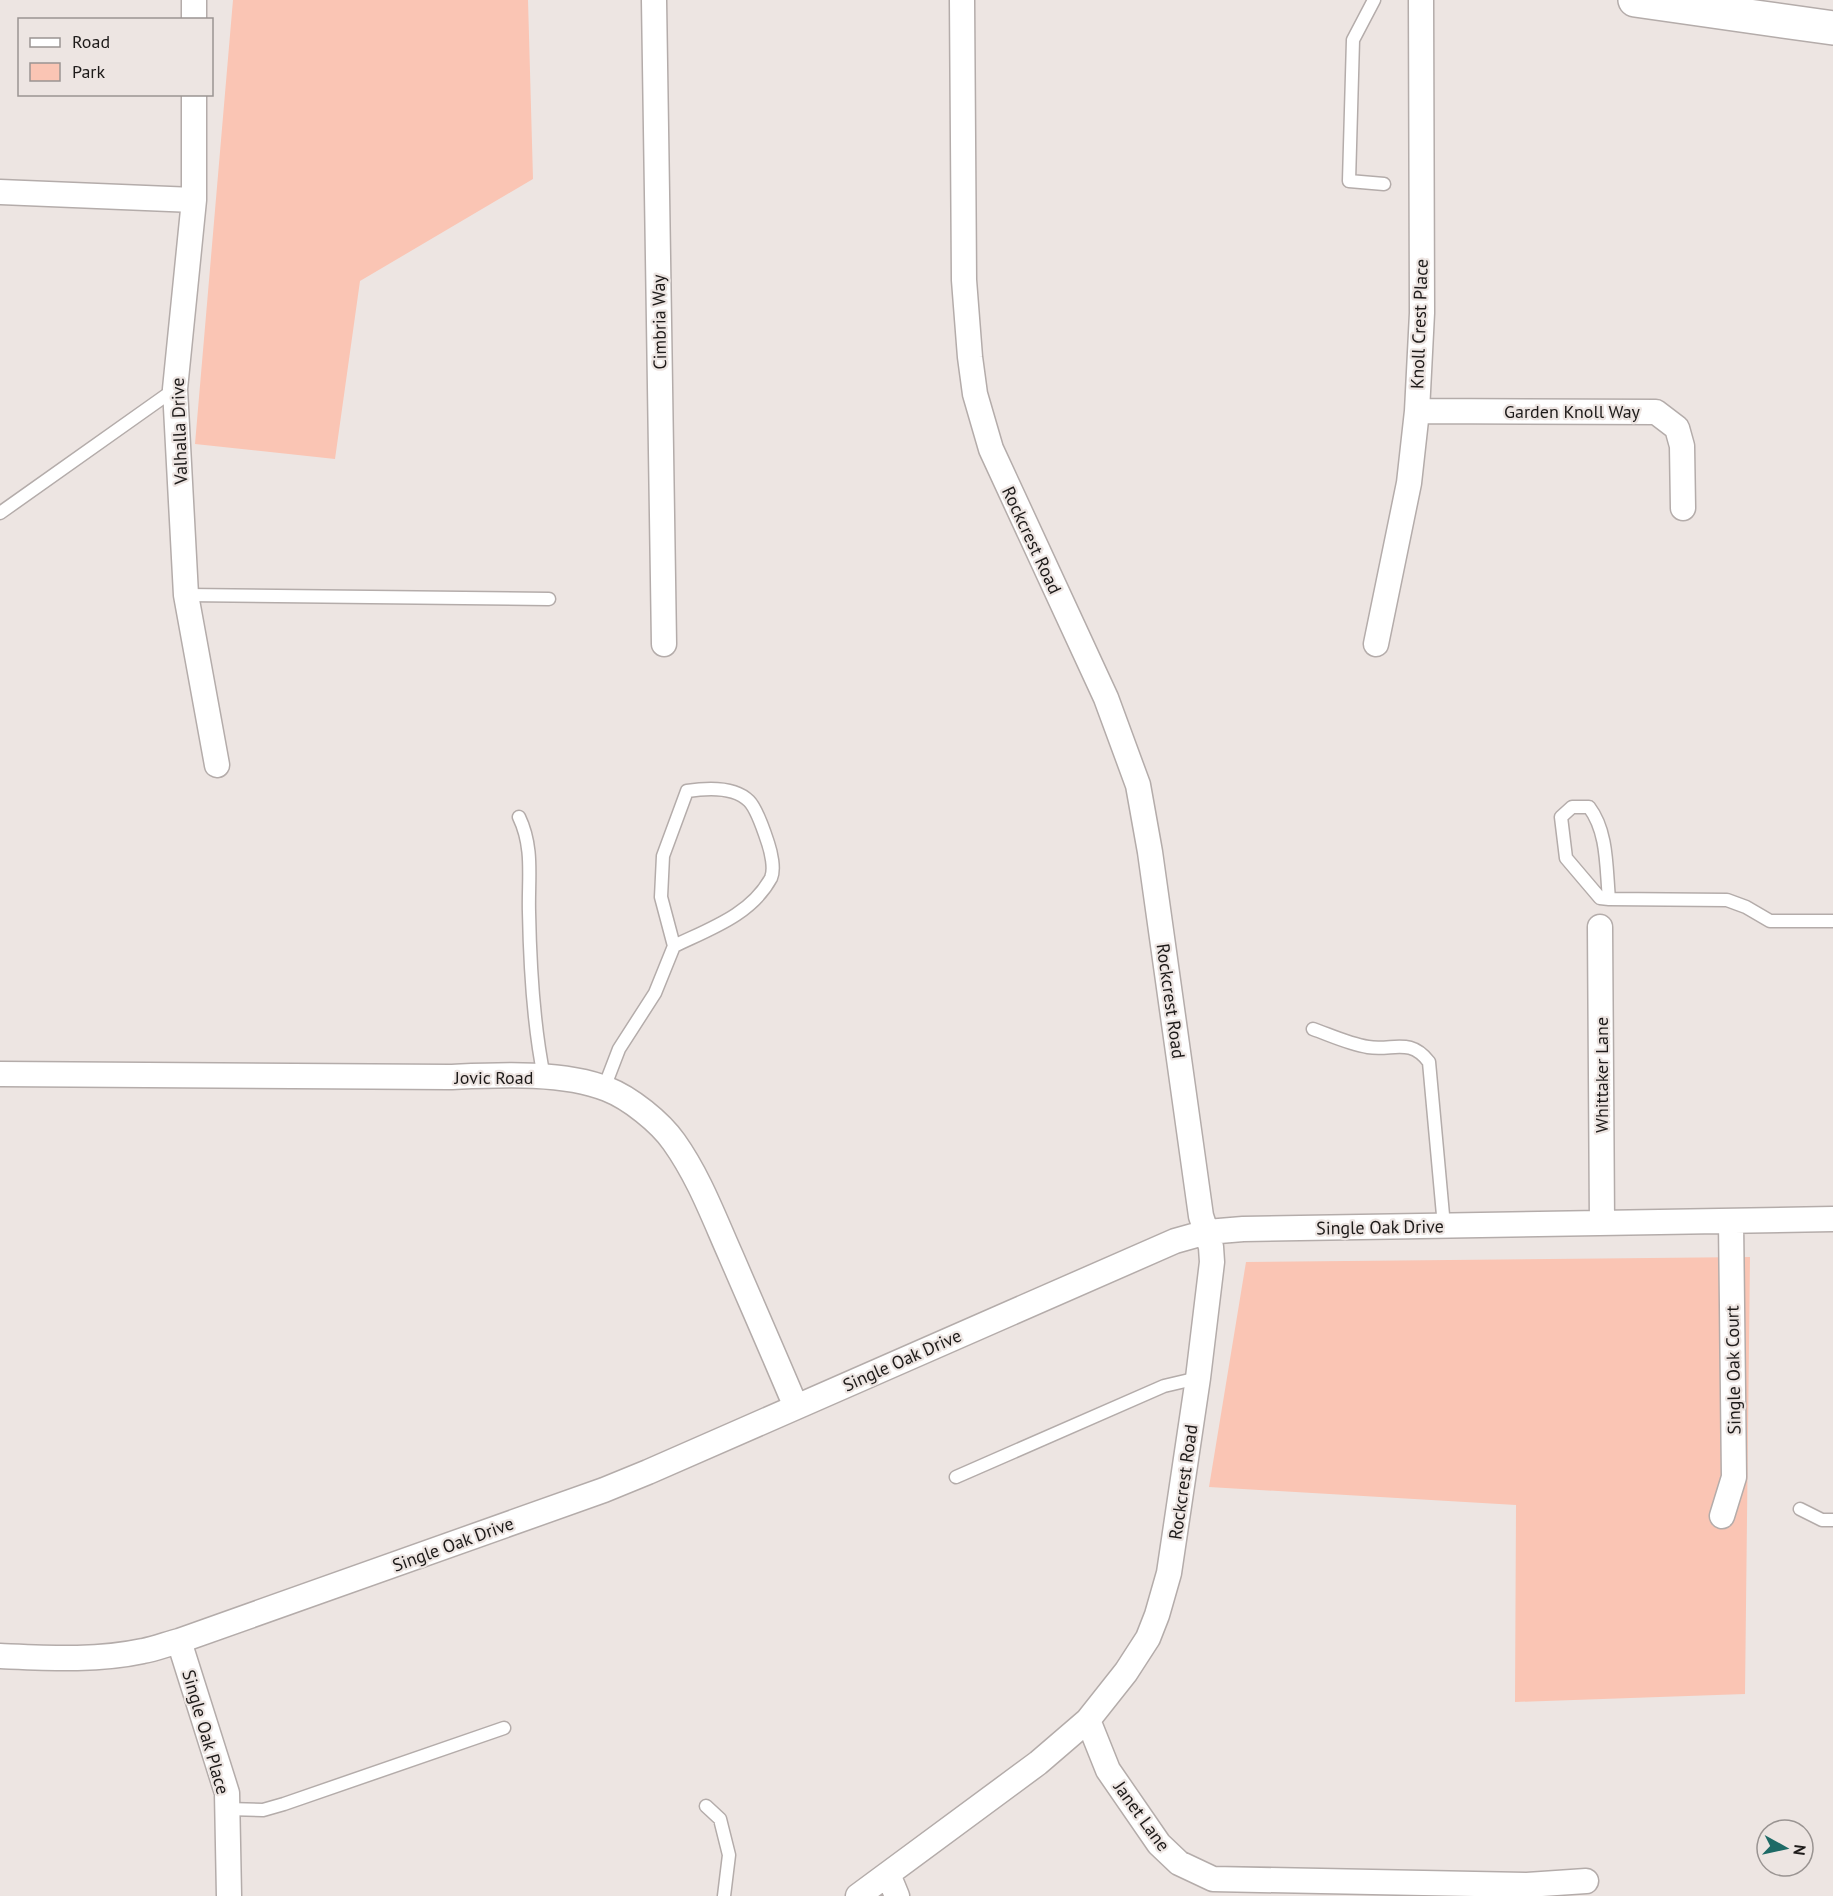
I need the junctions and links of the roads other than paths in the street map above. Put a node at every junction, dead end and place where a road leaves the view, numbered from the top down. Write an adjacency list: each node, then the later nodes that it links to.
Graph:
1 (194, 0): 7 (street)
2 (654, 0): 19 (street, Cimbria Way)
3 (962, 0): 35 (street, Rockcrest Road)
4 (1374, 0): 10 (lane)
5 (1421, 0): 14 (street, Knoll Crest Place)
6 (1635, 0): 8 (main road)
7 (194, 18)
8 (1833, 28)
9 (194, 96): 12 (street, Valhalla Drive)
10 (1384, 184)
11 (0, 192): 12 (street)
12 (195, 200): 13 (street, Valhalla Drive)
13 (175, 389): 16 (lane); 17 (street, Valhalla Drive)
14 (1417, 411): 15 (street, Garden Knoll Way); 20 (street, Knoll Crest Place)
15 (1683, 508)
16 (0, 513)
17 (186, 595): 18 (lane); 21 (street, Valhalla Drive)
18 (549, 599)
19 (664, 644)
20 (1376, 644)
21 (217, 765)
22 (519, 817): 29 (lane)
23 (1609, 899): 23 (lane); 24 (lane)
24 (1833, 921)
25 (1600, 927): 33 (street, Whittaker Lane)
26 (674, 946): 26 (lane); 30 (lane)
27 (1313, 1029): 34 (lane)
28 (0, 1074): 29 (street, Jovic Road)
29 (544, 1077): 30 (street, Jovic Road)
30 (604, 1088): 37 (street, Jovic Road)
31 (1833, 1219): 32 (street, Single Oak Drive)
32 (1731, 1221): 33 (street, Single Oak Drive); 40 (street, Single Oak Court)
33 (1602, 1223): 34 (street, Single Oak Drive)
34 (1444, 1226): 35 (street, Single Oak Drive)
35 (1207, 1232): 36 (street, Rockcrest Road); 37 (street, Single Oak Drive)
36 (1198, 1378): 38 (lane); 44 (street, Rockcrest Road)
37 (796, 1407): 42 (street, Single Oak Drive)
38 (957, 1477)
39 (1800, 1509): 41 (lane)
40 (1722, 1516)
41 (1833, 1520)
42 (179, 1641): 43 (street, Single Oak Drive); 47 (street, Single Oak Place)
43 (0, 1656)
44 (1088, 1719): 48 (street, Janet Lane); 49 (street, Rockcrest Road)
45 (504, 1728): 47 (lane)
46 (706, 1806): 51 (lane)
47 (227, 1809): 50 (street, Single Oak Place)
48 (1586, 1881)
49 (892, 1885): 52 (street, Rockcrest Road)
50 (229, 1896)
51 (724, 1896)
52 (858, 1896)

